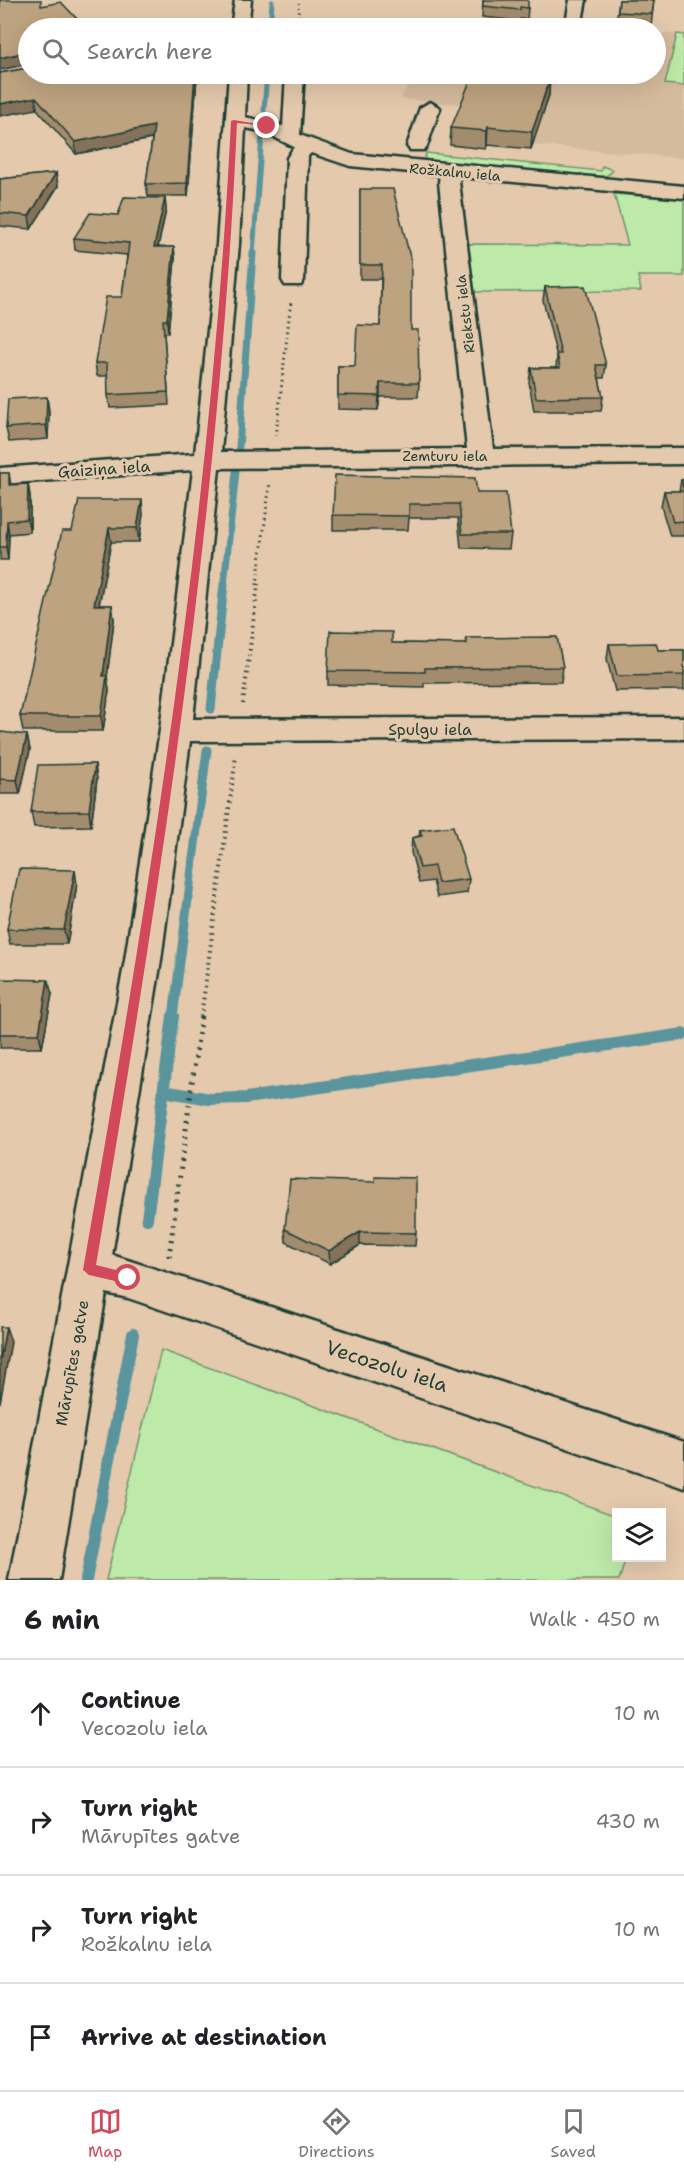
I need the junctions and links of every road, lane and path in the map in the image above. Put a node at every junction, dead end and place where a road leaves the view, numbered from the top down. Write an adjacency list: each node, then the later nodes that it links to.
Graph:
1 (243, 0): 3 (street)
2 (299, 0): 4 (path)
3 (241, 18)
4 (298, 18)
5 (18, 69): 6 (path)
6 (0, 72)
7 (240, 84): 11 (street, Mārupītes gatve)
8 (295, 84): 10 (street)
9 (430, 108): 14 (street)
10 (294, 111): 11 (street); 12 (street)
11 (246, 122): 12 (street, Rožkalnu iela); 25 (street, Mārupītes gatve)
12 (287, 135): 13 (street, Rožkalnu iela)
13 (308, 146): 17 (street, Rožkalnu iela); 21 (street)
14 (417, 146): 15 (street); 17 (street)
15 (440, 148)
16 (623, 164): 19 (street)
17 (399, 166): 18 (street, Rožkalnu iela)
18 (452, 172): 19 (street, Rožkalnu iela); 22 (street, Riekstu iela)
19 (622, 187): 20 (street, Rožkalnu iela)
20 (684, 192)
21 (293, 280): 24 (path)
22 (481, 456): 23 (street, Zemturu iela); 24 (street, Zemturu iela)
23 (684, 456)
24 (274, 457): 25 (street, Zemturu iela); 29 (path)
25 (207, 461): 26 (street, Gaiziņa iela); 28 (street, Mārupītes gatve)
26 (0, 476)
27 (684, 728): 29 (street, Spulgu iela)
28 (176, 729): 29 (street, Spulgu iela); 30 (street, Mārupītes gatve)
29 (239, 730): 31 (path)
30 (89, 1270): 31 (street, Vecozolu iela); 33 (street, Mārupītes gatve)
31 (164, 1291): 32 (street, Vecozolu iela)
32 (684, 1465)
33 (34, 1580)

